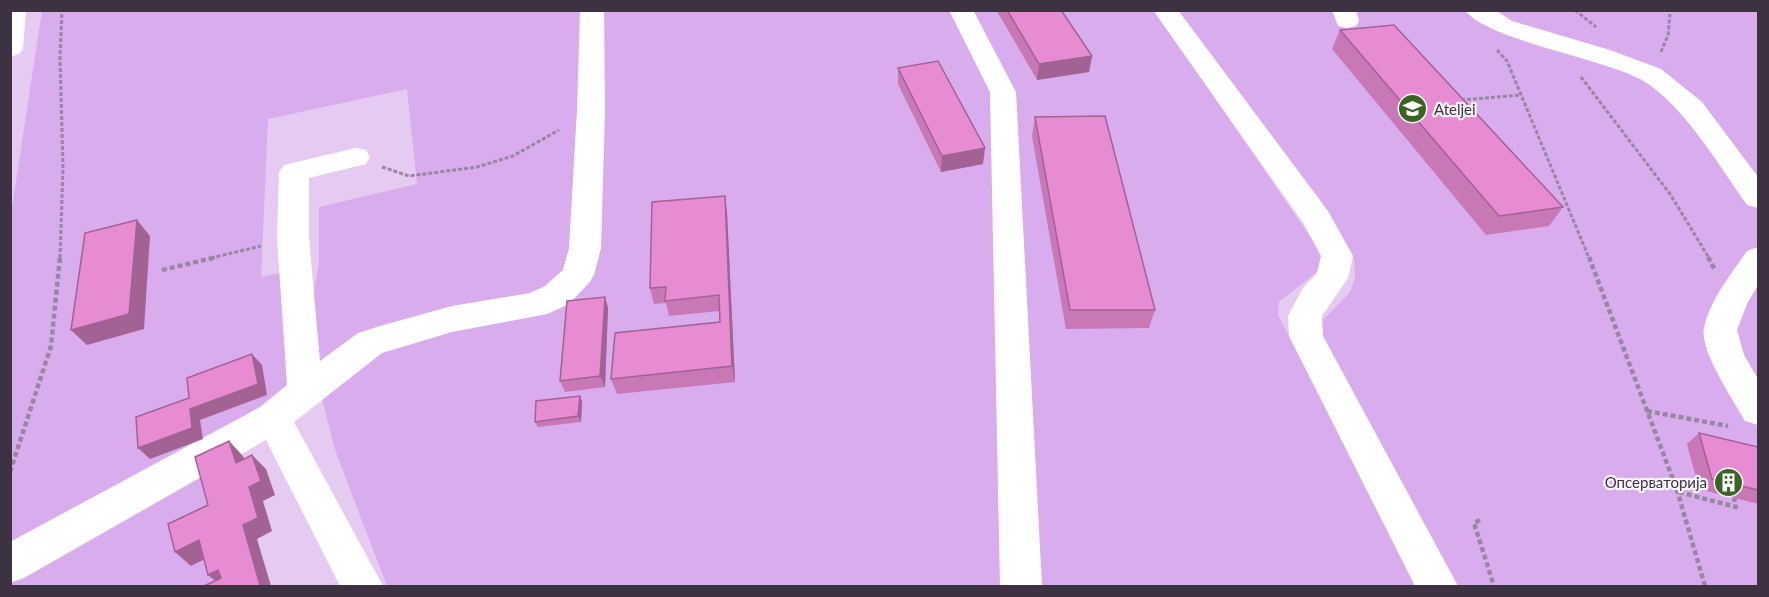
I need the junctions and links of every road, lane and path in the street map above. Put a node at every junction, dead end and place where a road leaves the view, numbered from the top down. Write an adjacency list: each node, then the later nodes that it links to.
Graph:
1 (14, 10): 10 (main road)
2 (62, 10): 25 (path)
3 (592, 10): 14 (main road)
4 (961, 10): 31 (main road)
5 (1165, 10): 32 (main road)
6 (1477, 10): 8 (main road)
7 (1670, 14): 11 (path)
8 (1553, 42): 11 (main road); 20 (path)
9 (1491, 43): 12 (path)
10 (10, 49)
11 (1652, 75): 16 (main road)
12 (1521, 95): 13 (path); 22 (path)
13 (1456, 100)
14 (591, 110): 15 (path); 21 (main road)
15 (356, 157): 17 (main road)
16 (1758, 198)
17 (293, 238): 19 (path); 21 (main road)
18 (1758, 259): 20 (main road)
19 (162, 270)
20 (1731, 302): 24 (main road)
21 (305, 391): 23 (main road)
22 (1647, 411): 24 (path); 26 (path)
23 (273, 418): 29 (main road); 30 (main road)
24 (1747, 419)
25 (10, 472)
26 (1678, 492): 27 (path); 34 (path)
27 (1734, 498)
28 (1480, 520): 33 (path)
29 (10, 564)
30 (362, 586)
31 (1022, 586)
32 (1437, 586)
33 (1494, 586)
34 (1705, 586)

